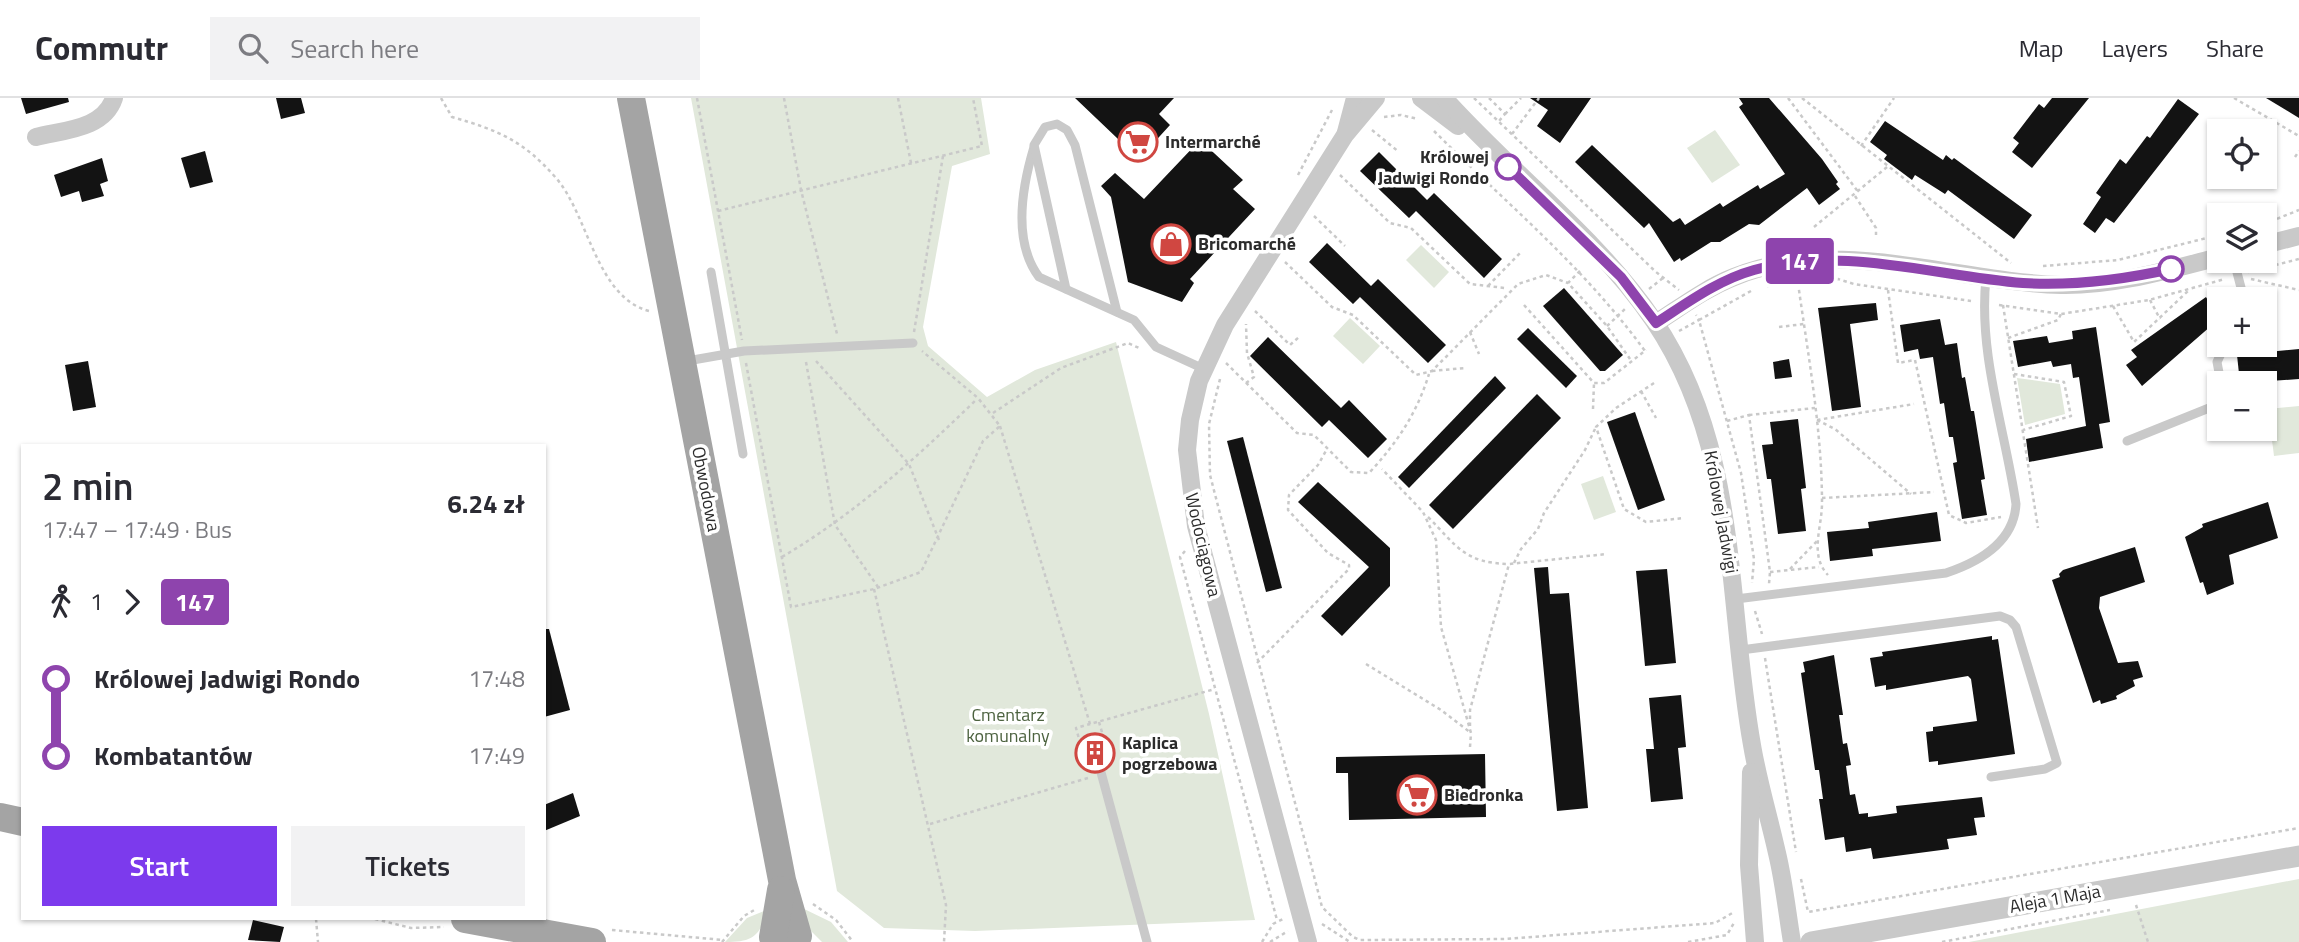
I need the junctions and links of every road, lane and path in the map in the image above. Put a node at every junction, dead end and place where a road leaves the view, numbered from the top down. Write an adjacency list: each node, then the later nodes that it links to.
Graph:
1 (114, 98): 30 (street)
2 (441, 98): 86 (path)
3 (631, 98): 86 (main road, Obwodowa)
4 (697, 98): 46 (path)
5 (784, 98): 42 (path)
6 (898, 98): 38 (path)
7 (973, 98): 36 (path)
8 (1355, 98): 28 (street, Wodociągowa)
9 (1376, 98): 28 (street, Wodociągowa)
10 (1421, 98): 33 (street, Królowej Jadwigi)
11 (1444, 98): 33 (street, Królowej Jadwigi)
12 (1474, 98): 23 (path)
13 (1489, 98): 21 (path)
14 (1521, 98): 21 (path)
15 (1539, 98): 27 (path)
16 (1788, 98): 43 (path)
17 (1802, 98): 32 (path)
18 (1894, 98): 32 (path)
19 (2234, 98): 29 (path)
20 (1334, 108): 40 (path)
21 (1506, 114): 23 (path)
22 (1376, 119): 24 (path)
23 (1499, 121): 27 (path)
24 (1425, 122)
25 (1371, 126): 35 (path)
26 (1432, 129): 60 (path)
27 (1513, 134): 64 (path)
28 (1345, 135): 108 (street, Wodociągowa)
29 (2299, 136)
30 (36, 137)
31 (1034, 145): 72 (lane); 72 (lane); 84 (lane)
32 (1861, 146): 39 (path)
33 (1489, 148): 88 (street, Królowej Jadwigi)
34 (2299, 151): 37 (path)
35 (1399, 152)
36 (943, 156): 38 (path); 96 (path)
37 (2295, 157)
38 (911, 164): 42 (path)
39 (1887, 167): 43 (path); 59 (path)
40 (1293, 182)
41 (1334, 185): 68 (path)
42 (801, 190): 46 (path); 97 (path)
43 (1859, 193): 44 (path)
44 (1855, 196): 49 (path); 50 (path)
45 (2299, 210): 48 (path)
46 (718, 211): 99 (path)
47 (1314, 216): 54 (path)
48 (2277, 219)
49 (1814, 227)
50 (1876, 235)
51 (2299, 236): 53 (street)
52 (2207, 238): 58 (path)
53 (2277, 242)
54 (1345, 246)
55 (1522, 251): 68 (path)
56 (2299, 259): 63 (path)
57 (2207, 260): 65 (street)
58 (2038, 266)
59 (2017, 268)
60 (1580, 271): 66 (path); 104 (path)
61 (710, 272): 103 (lane)
62 (1279, 272): 109 (path)
63 (2238, 275): 70 (lane); 75 (path); 76 (path)
64 (1663, 278)
65 (1986, 278): 79 (lane); 88 (street)
66 (1568, 283): 92 (path); 104 (path)
67 (1798, 283): 69 (path); 74 (path); 90 (path)
68 (1488, 286): 71 (path)
69 (1762, 286)
70 (2242, 287)
71 (1504, 288)
72 (1066, 289): 84 (lane)
73 (1755, 289): 124 (path)
74 (1888, 289): 79 (path); 138 (path)
75 (2189, 290): 77 (path); 87 (path)
76 (2299, 290)
77 (2150, 300): 82 (path); 87 (path)
78 (1261, 301): 83 (path)
79 (1983, 302): 81 (path); 154 (lane)
80 (1524, 305): 112 (path)
81 (2003, 305): 85 (path); 95 (path)
82 (2113, 306): 85 (path); 87 (path)
83 (1255, 311): 89 (path); 94 (path)
84 (1117, 312): 108 (lane)
85 (2061, 314): 95 (path)
86 (673, 317): 105 (main road, Obwodowa)
87 (2160, 318)
88 (1656, 323): 155 (street, Królowej Jadwigi)
89 (1246, 324): 93 (path); 111 (path)
90 (1804, 324): 91 (path); 117 (path)
91 (1779, 327)
92 (1470, 332): 102 (path); 109 (path)
93 (1241, 334)
94 (1299, 337)
95 (2008, 338): 110 (path)
96 (913, 343): 97 (lane); 115 (path)
97 (841, 346): 98 (lane)
98 (804, 348): 99 (lane); 131 (path); 140 (path)
99 (744, 351): 103 (lane); 147 (path)
100 (1146, 351): 120 (path)
101 (1231, 352): 106 (path)
102 (1479, 354)
103 (726, 355): 105 (lane); 130 (lane)
104 (1630, 360): 112 (path)
105 (682, 362): 186 (main road, Obwodowa)
106 (1226, 363): 111 (path); 158 (path)
107 (1465, 368): 109 (path)
108 (1204, 369): 193 (street, Wodociągowa)
109 (1431, 372): 129 (path)
110 (2014, 374): 127 (path); 127 (path)
111 (1246, 383): 129 (path)
112 (1594, 383): 119 (path)
113 (1654, 383): 114 (path)
114 (1641, 391): 122 (path); 126 (path)
115 (978, 398): 120 (path); 131 (path)
116 (1914, 404): 123 (path)
117 (1815, 408): 121 (path); 123 (path)
118 (2207, 409): 128 (lane)
119 (1593, 410)
120 (993, 414): 125 (path)
121 (1749, 415): 124 (path); 151 (path)
122 (1656, 418)
123 (1817, 420): 134 (path); 135 (path)
124 (1727, 421): 155 (path)
125 (1000, 426): 143 (path); 161 (path)
126 (1596, 427): 139 (path); 148 (path)
127 (2023, 430): 142 (path)
128 (2127, 440)
129 (1328, 448): 158 (path)
130 (743, 454)
131 (909, 464): 140 (path); 143 (path)
132 (1382, 470): 137 (path)
133 (1934, 492): 134 (path)
134 (1911, 494): 135 (path)
135 (1822, 498): 144 (path)
136 (2004, 508): 138 (path)
137 (1423, 512): 148 (path); 162 (path)
138 (2001, 517): 141 (path)
139 (1684, 518)
140 (835, 525): 147 (path); 153 (path)
141 (1997, 525)
142 (2038, 528)
143 (939, 540): 153 (path)
144 (1817, 541): 149 (path); 150 (path)
145 (1186, 550): 160 (path)
146 (1607, 554): 148 (path)
147 (782, 557): 153 (path)
148 (1512, 564): 162 (path)
149 (1820, 567): 150 (path); 152 (path)
150 (1788, 570): 151 (path)
151 (1770, 572): 154 (path)
152 (1830, 577)
153 (876, 588): 171 (path)
154 (1765, 596): 155 (lane)
155 (1744, 598): 156 (path); 157 (street, Królowej Jadwigi)
156 (1764, 646): 157 (lane); 167 (lane); 174 (path)
157 (1741, 650): 163 (street, Królowej Jadwigi)
158 (1257, 663): 188 (path)
159 (1366, 664): 162 (path)
160 (1215, 689): 161 (path); 192 (path)
161 (1090, 724): 165 (path)
162 (1471, 733): 164 (path)
163 (1752, 744): 178 (street, Królowej Jadwigi); 180 (street, Królowej Jadwigi)
164 (1470, 747)
165 (1087, 765)
166 (1099, 765): 191 (lane)
167 (1991, 777)
168 (1090, 778): 171 (path)
169 (0, 817): 170 (main road)
170 (21, 822)
171 (930, 824): 190 (path)
172 (2299, 828): 176 (path)
173 (2299, 856): 177 (street, Aleja 1 Maja)
174 (1798, 862)
175 (1800, 874): 176 (path)
176 (1805, 899): 178 (path)
177 (2132, 899): 179 (path); 196 (street, Aleja 1 Maja); 198 (path)
178 (1786, 901): 195 (street, Królowej Jadwigi)
179 (2147, 902)
180 (1752, 906): 188 (path); 194 (street, Królowej Jadwigi)
181 (2118, 908): 197 (path)
182 (316, 920): 189 (path)
183 (475, 920): 184 (main road)
184 (506, 923): 185 (main road)
185 (601, 936): 187 (path)
186 (786, 939)
187 (723, 940)
188 (1424, 941)
189 (318, 942)
190 (944, 942)
191 (1147, 942)
192 (1262, 942)
193 (1308, 942)
194 (1755, 942)
195 (1792, 942)
196 (1811, 942)
197 (1942, 942)
198 (2148, 942)

